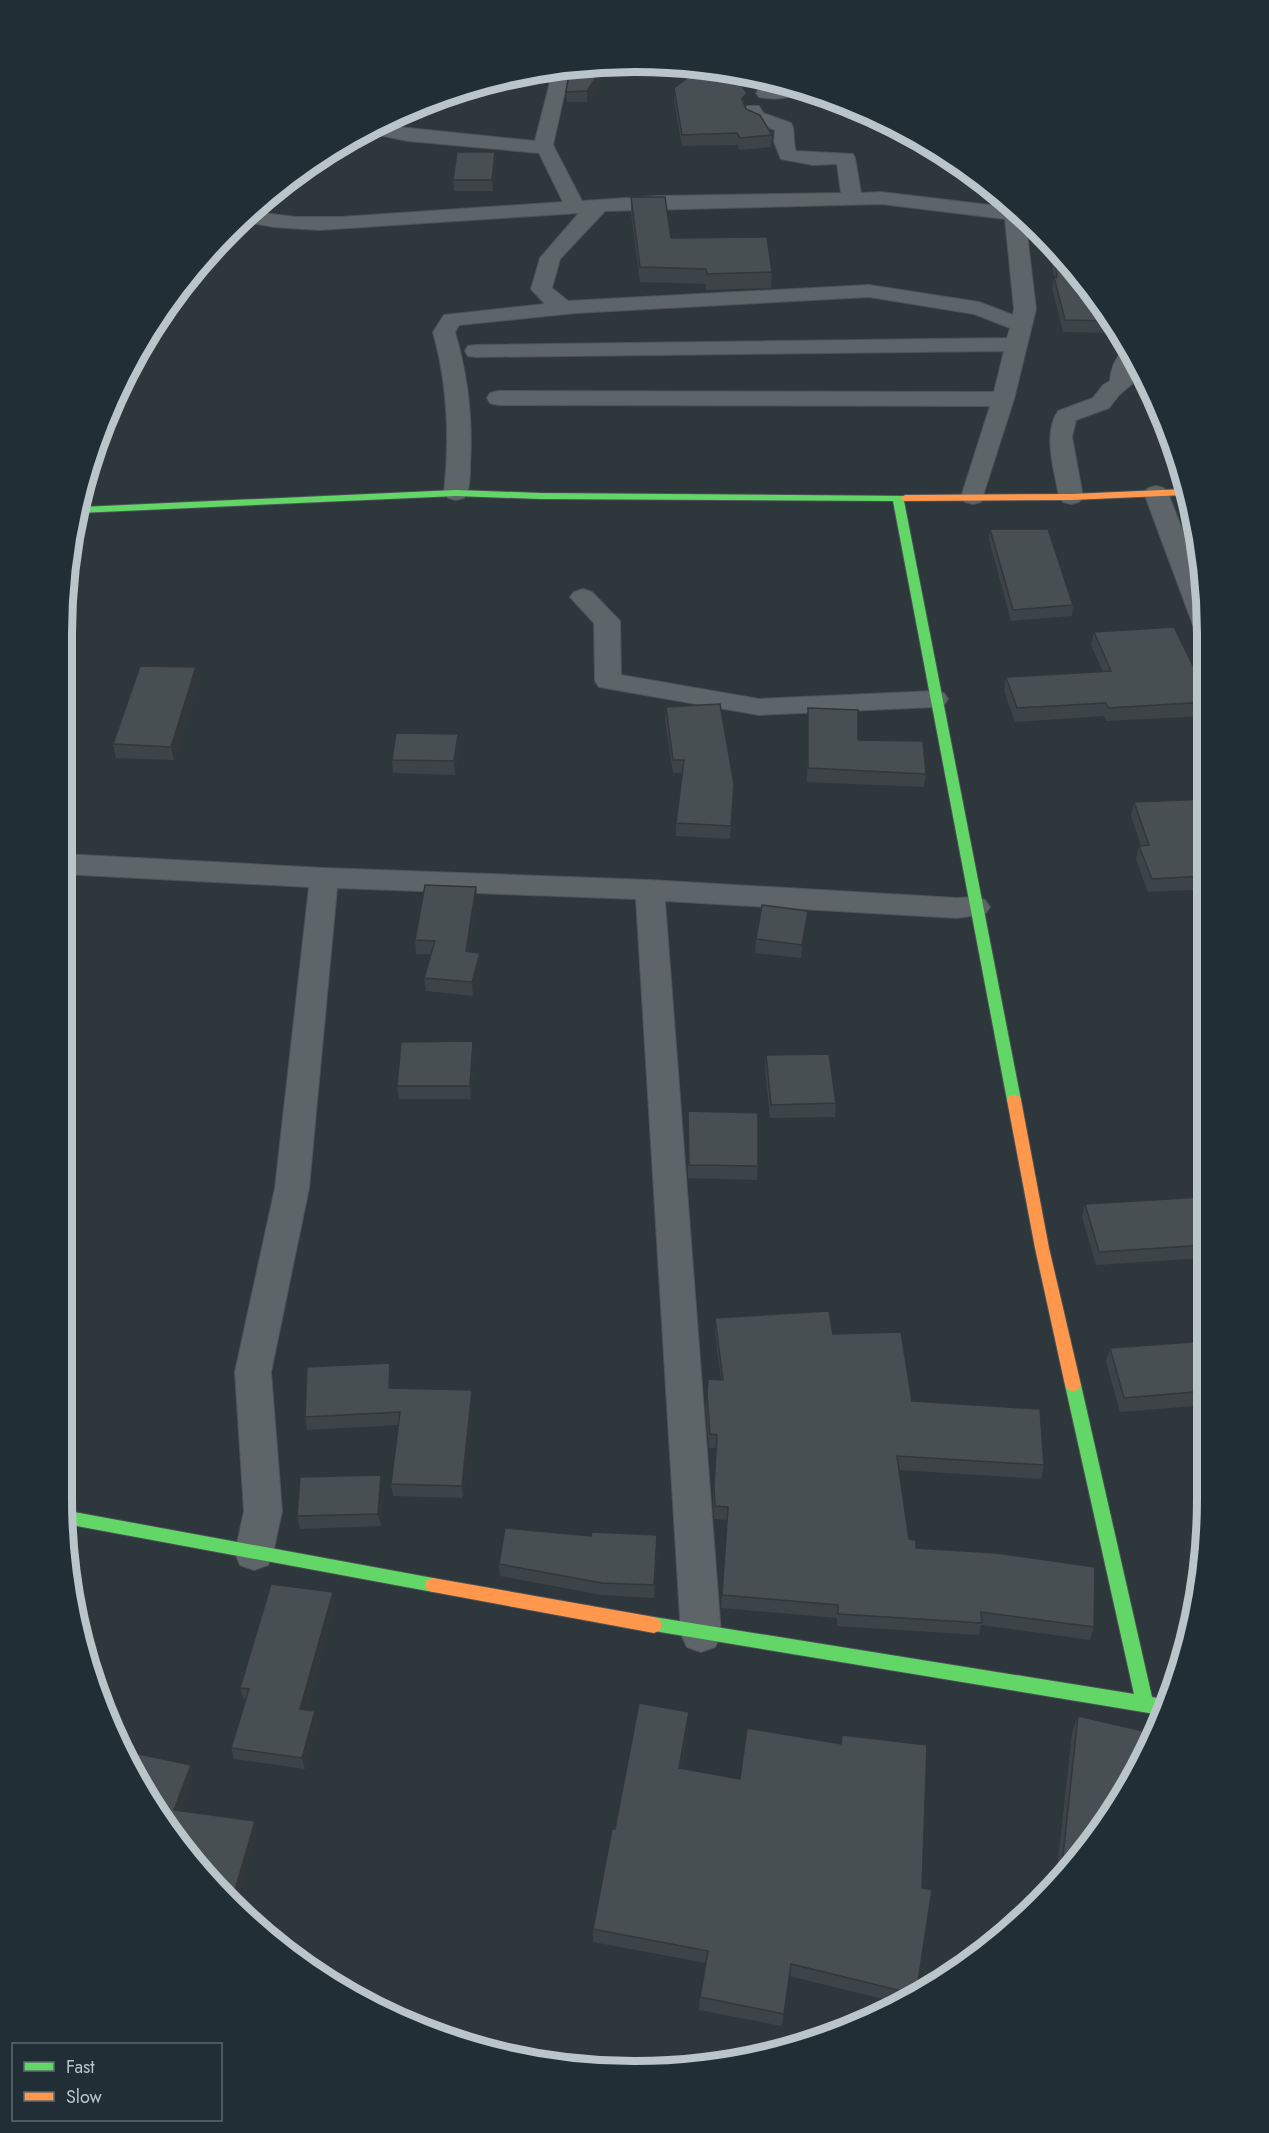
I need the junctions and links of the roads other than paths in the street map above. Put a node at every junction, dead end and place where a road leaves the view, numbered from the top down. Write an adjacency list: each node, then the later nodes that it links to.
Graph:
1 (560, 77): 6 (street)
2 (784, 92): 3 (street)
3 (765, 93)
4 (753, 110): 7 (street)
5 (384, 131): 6 (street)
6 (546, 148): 9 (street)
7 (852, 199): 8 (street); 10 (street)
8 (599, 206): 9 (street); 13 (street)
9 (576, 207): 11 (street)
10 (1002, 210)
11 (257, 219)
12 (1016, 222): 14 (street)
13 (563, 308): 14 (street); 20 (street)
14 (1019, 335): 15 (street); 18 (street)
15 (476, 351)
16 (1126, 361): 23 (street)
17 (498, 398): 18 (street)
18 (1003, 399): 22 (street)
19 (1179, 492): 21 (street)
20 (456, 493): 24 (street); 25 (street)
21 (1156, 493): 23 (street); 27 (street)
22 (973, 497): 23 (street); 24 (street)
23 (1071, 497)
24 (898, 498): 28 (street)
25 (86, 510)
26 (583, 597): 28 (street)
27 (1196, 599)
28 (935, 699): 32 (street)
29 (72, 865): 30 (street)
30 (324, 878): 31 (street); 34 (street)
31 (650, 890): 32 (street); 35 (street)
32 (975, 907): 36 (street)
33 (73, 1519): 34 (street)
34 (254, 1553): 35 (street)
35 (701, 1634): 36 (street)
36 (1145, 1704): 37 (street)
37 (1157, 1706)

